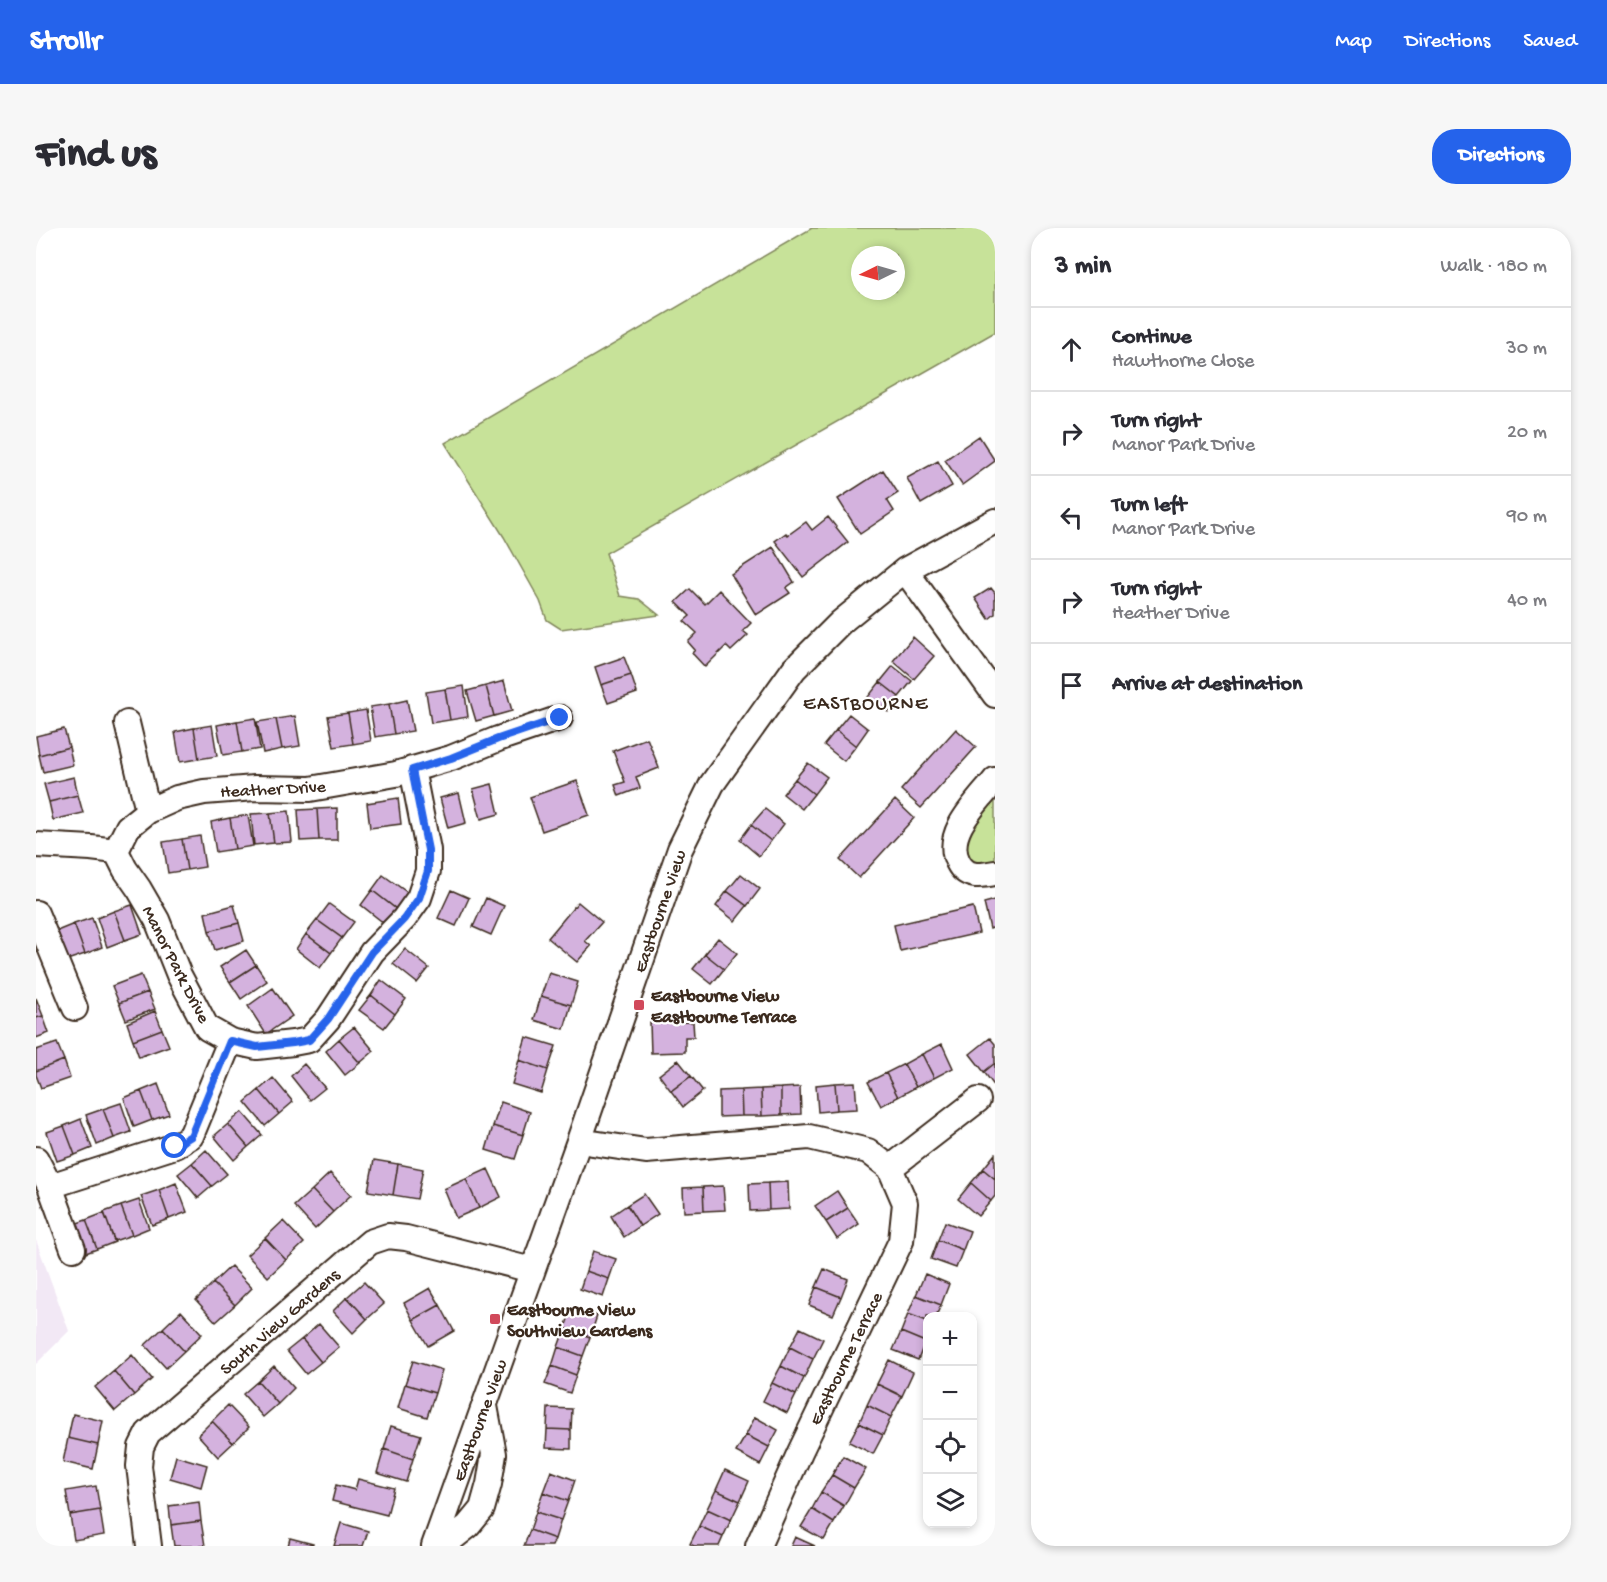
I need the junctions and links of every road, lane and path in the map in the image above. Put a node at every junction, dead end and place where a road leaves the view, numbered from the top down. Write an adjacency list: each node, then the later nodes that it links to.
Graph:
1 (995, 521): 2 (street, Eastbourne View)
2 (905, 570): 3 (street); 16 (street, Eastbourne View)
3 (995, 695)
4 (560, 718): 6 (street, Heather Drive)
5 (128, 723): 8 (street)
6 (412, 770): 8 (street, Heather Drive); 14 (street, Manor Park Drive)
7 (995, 780): 11 (street)
8 (148, 811): 10 (street, Heather Drive)
9 (36, 845): 10 (street)
10 (116, 851): 14 (street, Manor Park Drive)
11 (995, 873)
12 (38, 924): 13 (street)
13 (75, 1008)
14 (230, 1041): 19 (street)
15 (978, 1100): 18 (street)
16 (579, 1141): 18 (street); 21 (street, Eastbourne View)
17 (36, 1159): 19 (street)
18 (890, 1168): 25 (street, Eastbourne Terrace)
19 (50, 1186): 20 (street)
20 (73, 1249)
21 (532, 1270): 22 (street, Eastbourne View); 23 (street, South View Gardens)
22 (484, 1405): 24 (street, Eastbourne View); 24 (street)
23 (150, 1546)
24 (435, 1546)
25 (758, 1546)

